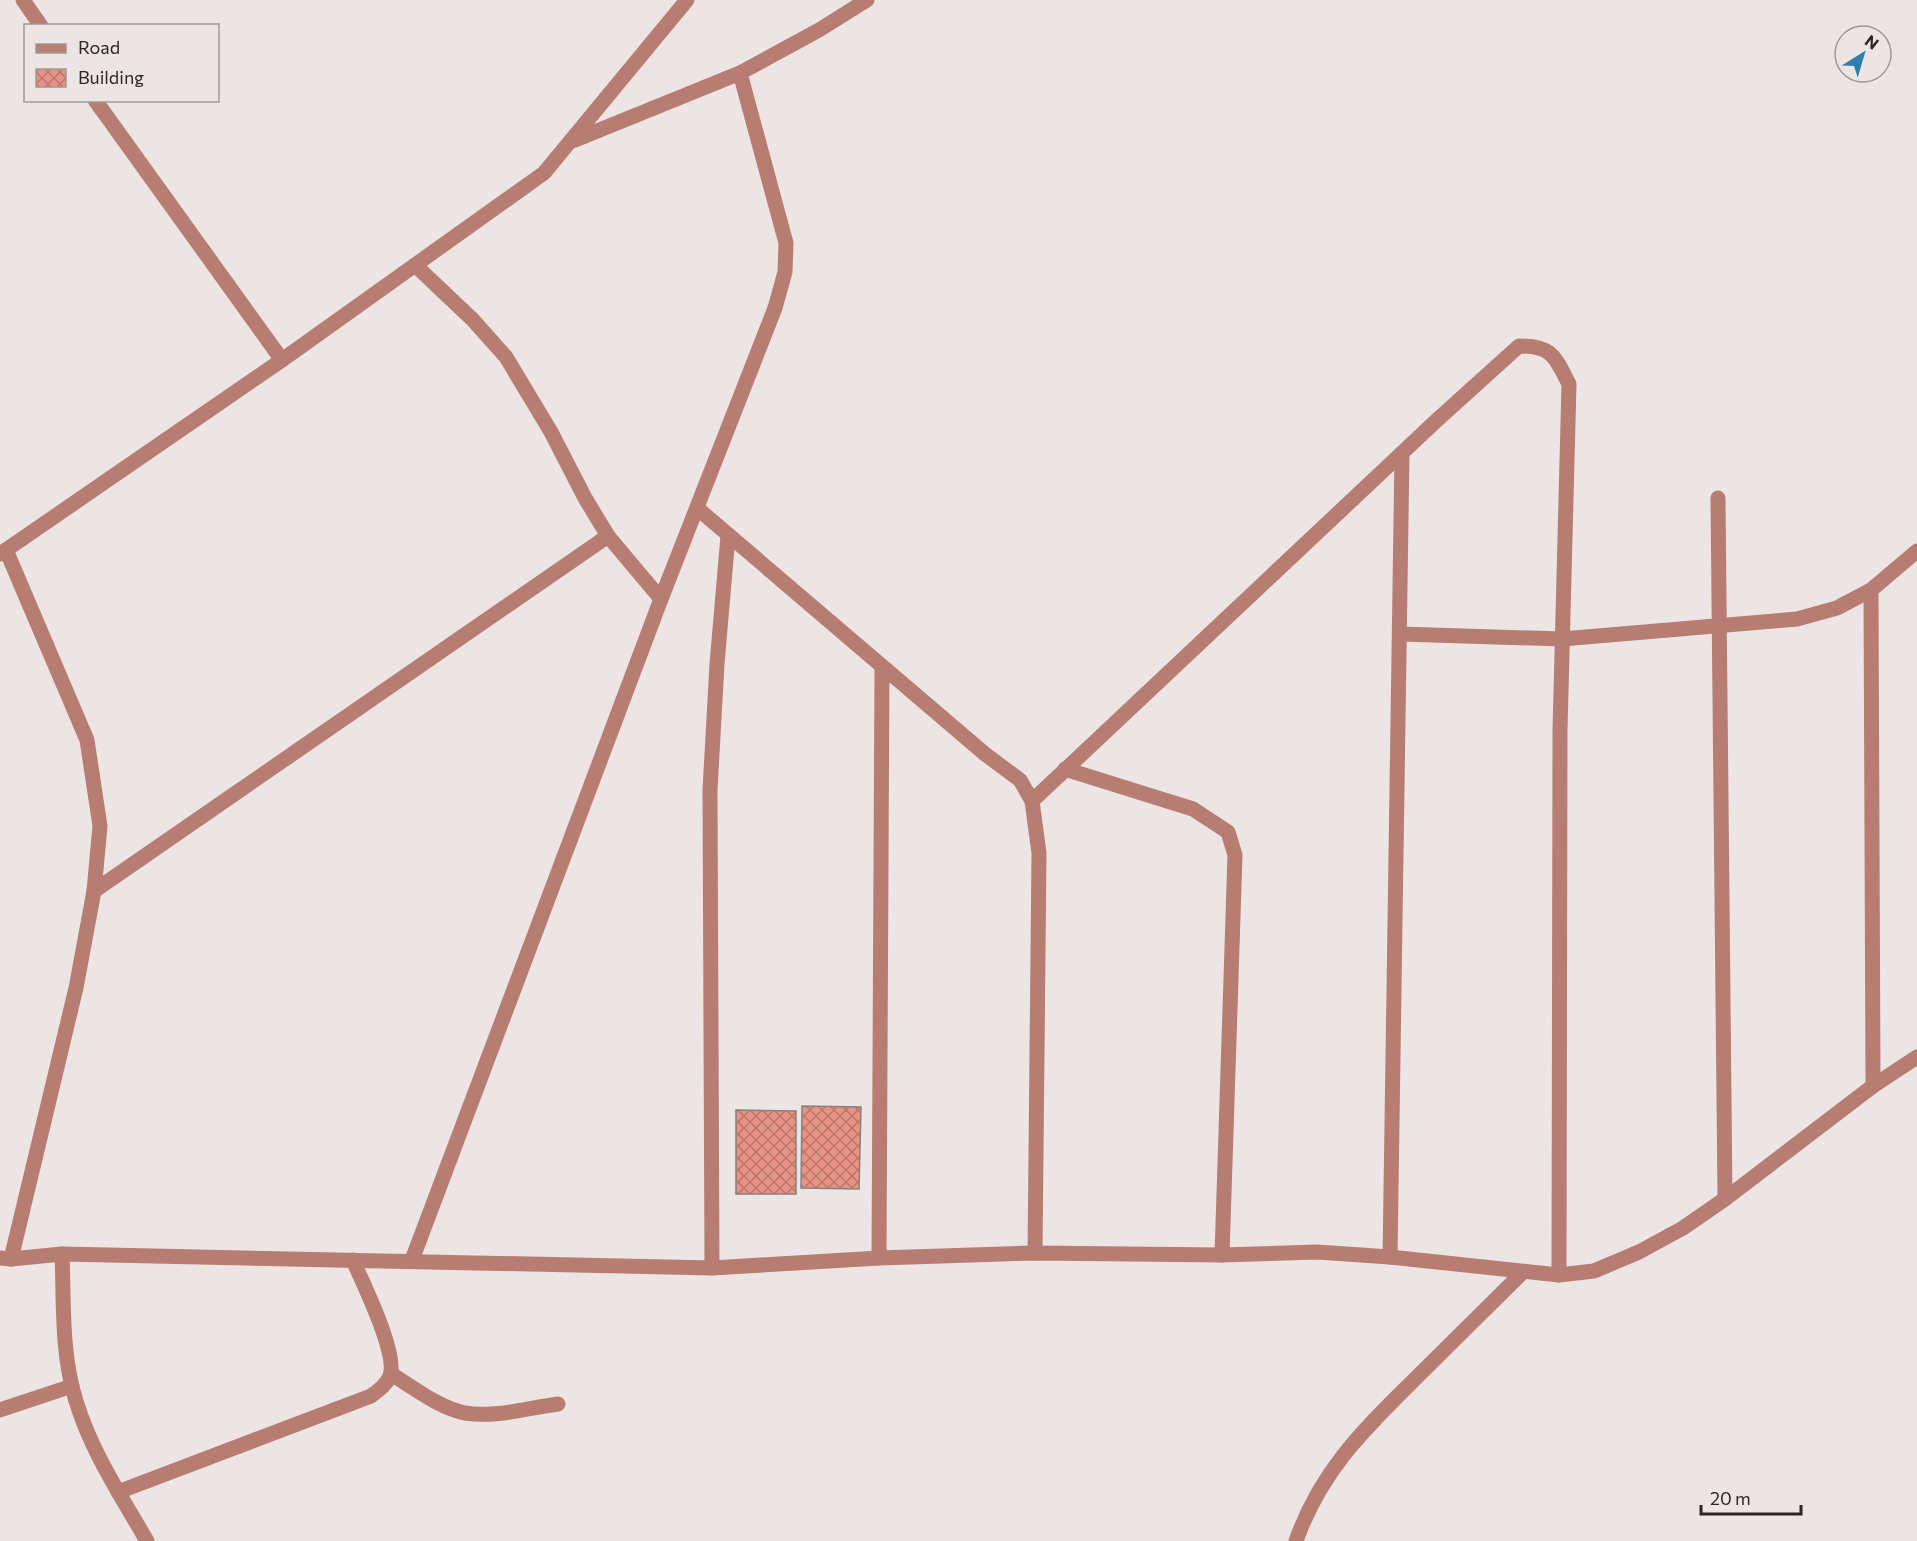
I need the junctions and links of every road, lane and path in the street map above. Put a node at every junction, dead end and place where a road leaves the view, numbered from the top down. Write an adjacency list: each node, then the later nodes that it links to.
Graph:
1 (23, 0): 4 (street)
2 (687, 0): 7 (street)
3 (867, 0): 5 (street)
4 (40, 24)
5 (740, 73): 7 (street); 12 (street)
6 (96, 102): 9 (street)
7 (572, 141): 8 (street)
8 (415, 265): 9 (street); 13 (street)
9 (282, 360): 16 (street)
10 (1402, 453): 20 (street); 21 (street); 23 (street)
11 (1718, 498): 19 (street)
12 (697, 508): 14 (street); 18 (street)
13 (608, 536): 18 (street); 25 (street)
14 (728, 536): 22 (street); 37 (street)
15 (1917, 551): 17 (street)
16 (3, 552): 25 (street)
17 (1871, 590): 19 (street); 27 (street)
18 (661, 599): 36 (street)
19 (1721, 625): 21 (street); 28 (street)
20 (1401, 634): 21 (street); 32 (street)
21 (1563, 639): 39 (street)
22 (882, 666): 24 (street); 34 (street)
23 (1065, 769): 24 (street); 31 (street)
24 (1032, 801): 29 (street)
25 (94, 891): 33 (street)
26 (1917, 1057): 27 (street)
27 (1873, 1086): 28 (street)
28 (1725, 1199): 39 (street)
29 (1035, 1253): 31 (street); 34 (street)
30 (62, 1254): 33 (street); 35 (street); 41 (street)
31 (1222, 1255): 32 (street)
32 (1390, 1257): 38 (street)
33 (6, 1258)
34 (879, 1258): 37 (street)
35 (353, 1260): 36 (street); 40 (street)
36 (412, 1260): 37 (street)
37 (712, 1268)
38 (1523, 1272): 39 (street); 47 (street)
39 (1559, 1275)
40 (391, 1374): 42 (street); 45 (street)
41 (72, 1386): 43 (street); 45 (street)
42 (558, 1404)
43 (5, 1408): 44 (street)
44 (0, 1420)
45 (118, 1492): 46 (street)
46 (147, 1541)
47 (1296, 1541)

